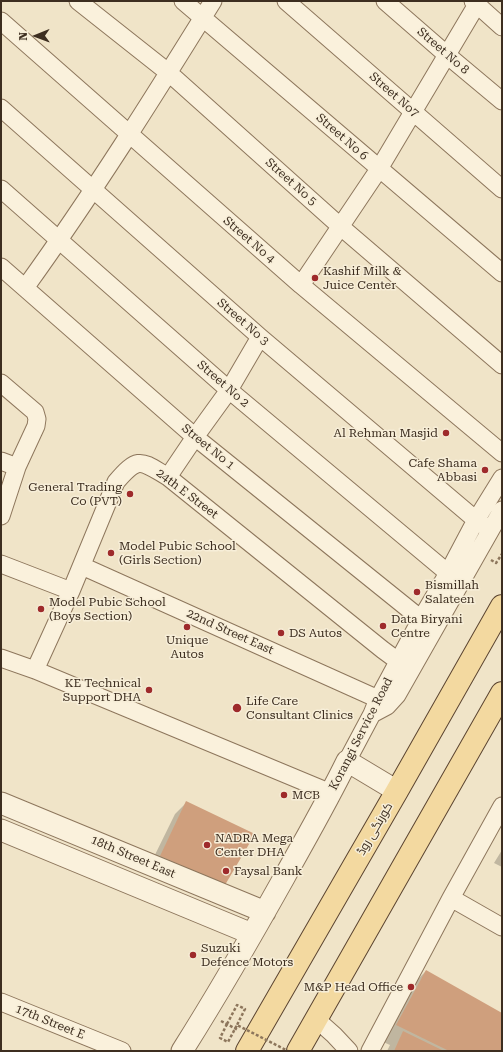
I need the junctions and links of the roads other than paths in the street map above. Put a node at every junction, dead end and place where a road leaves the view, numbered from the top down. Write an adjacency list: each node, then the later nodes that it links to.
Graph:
1 (78, 1): 11 (street, Street No 5)
2 (183, 1): 7 (street, Street No 6)
3 (213, 1): 7 (street)
4 (286, 1): 14 (street, Street No7)
5 (385, 1): 10 (street, Street No 8)
6 (476, 2): 9 (street); 10 (street)
7 (203, 17): 11 (street); 16 (street, Street No 6)
8 (1, 21): 15 (street, Street No 4)
9 (502, 27)
10 (447, 55): 12 (street, Street No 8); 14 (street)
11 (169, 73): 15 (street); 20 (street, Street No 5)
12 (502, 101)
13 (1, 108): 18 (street, Street No 3)
14 (413, 112): 16 (street); 19 (street, Street No7)
15 (129, 134): 18 (street); 24 (street, Street No 4)
16 (379, 169): 20 (street); 23 (street, Street No 6)
17 (1, 189): 21 (street, Street No 2)
18 (93, 189): 21 (street); 26 (street, Street No 3)
19 (502, 189)
20 (341, 227): 24 (street); 27 (street, Street No 5)
21 (59, 240): 25 (street); 29 (street, Street No 2)
22 (1, 267): 25 (street, Street No 1)
23 (502, 273)
24 (301, 285): 31 (street, Street No 4)
25 (25, 288): 30 (street, Street No 1)
26 (260, 337): 29 (street); 38 (street, Street No 3)
27 (502, 365)
28 (1, 383): 33 (street)
29 (229, 390): 30 (street); 42 (street, Street No 2)
30 (195, 437): 34 (street); 45 (street, Street No 1)
31 (502, 453)
32 (1, 461): 33 (street)
33 (17, 467): 37 (street)
34 (168, 477): 41 (street, 24th E Street); 47 (street, 24th E Street)
35 (502, 478): 38 (street, Korangi Service Road)
36 (502, 510): 39 (street)
37 (1, 516)
38 (476, 520): 39 (street, Street No 3); 42 (street, Korangi Service Road)
39 (490, 530): 50 (street)
40 (1, 564): 43 (street)
41 (82, 566): 43 (street, 24th E Street); 50 (street, 22nd Street East)
42 (448, 574): 45 (street, Korangi Service Road)
43 (72, 591): 48 (street, 24th E Street)
44 (502, 606): 52 (main road, کورنگی روڈ)
45 (421, 619): 47 (street, Korangi Service Road)
46 (1, 658): 48 (street)
47 (398, 661): 50 (street, Korangi Service Road)
48 (35, 670): 53 (street)
49 (502, 693): 62 (main road)
50 (375, 706): 51 (street, Korangi Service Road)
51 (347, 761): 52 (street); 53 (street, Korangi Service Road)
52 (397, 791): 63 (main road, کورنگی روڈ)
53 (331, 793): 58 (street, Korangi Service Road)
54 (1, 803): 58 (street, 18th Street East)
55 (502, 806): 57 (street)
56 (1, 830): 60 (street)
57 (451, 898): 59 (street); 68 (street)
58 (265, 912): 60 (street, Korangi Service Road)
59 (502, 927)
60 (252, 934): 65 (street, Korangi Service Road)
61 (1, 1002): 64 (street, 17th Street E)
62 (316, 1019): 66 (main road); 67 (street)
63 (251, 1045)
64 (122, 1051)
65 (182, 1051)
66 (298, 1051)
67 (349, 1051)
68 (370, 1051)

